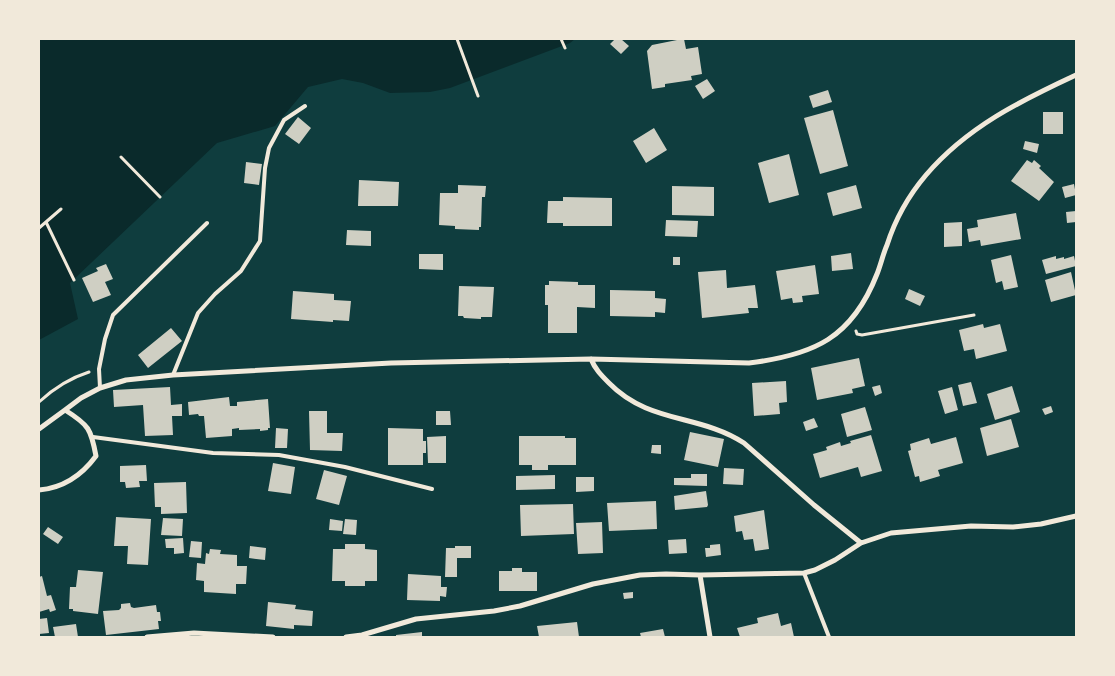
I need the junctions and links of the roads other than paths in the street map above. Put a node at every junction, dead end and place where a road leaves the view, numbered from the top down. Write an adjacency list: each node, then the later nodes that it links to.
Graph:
1 (1076, 74): 4 (street)
2 (305, 106): 5 (lane)
3 (207, 223): 6 (lane)
4 (591, 358): 5 (street); 13 (street)
5 (173, 375): 6 (street)
6 (100, 388): 7 (street)
7 (65, 410): 8 (street); 9 (street)
8 (39, 429)
9 (92, 437): 10 (lane); 11 (street)
10 (432, 489)
11 (39, 490)
12 (1076, 516): 13 (street)
13 (861, 543): 14 (street)
14 (804, 573): 15 (street); 20 (lane)
15 (700, 575): 18 (street); 19 (street)
16 (147, 637): 17 (street)
17 (273, 637)
18 (346, 637)
19 (710, 637)
20 (829, 637)

